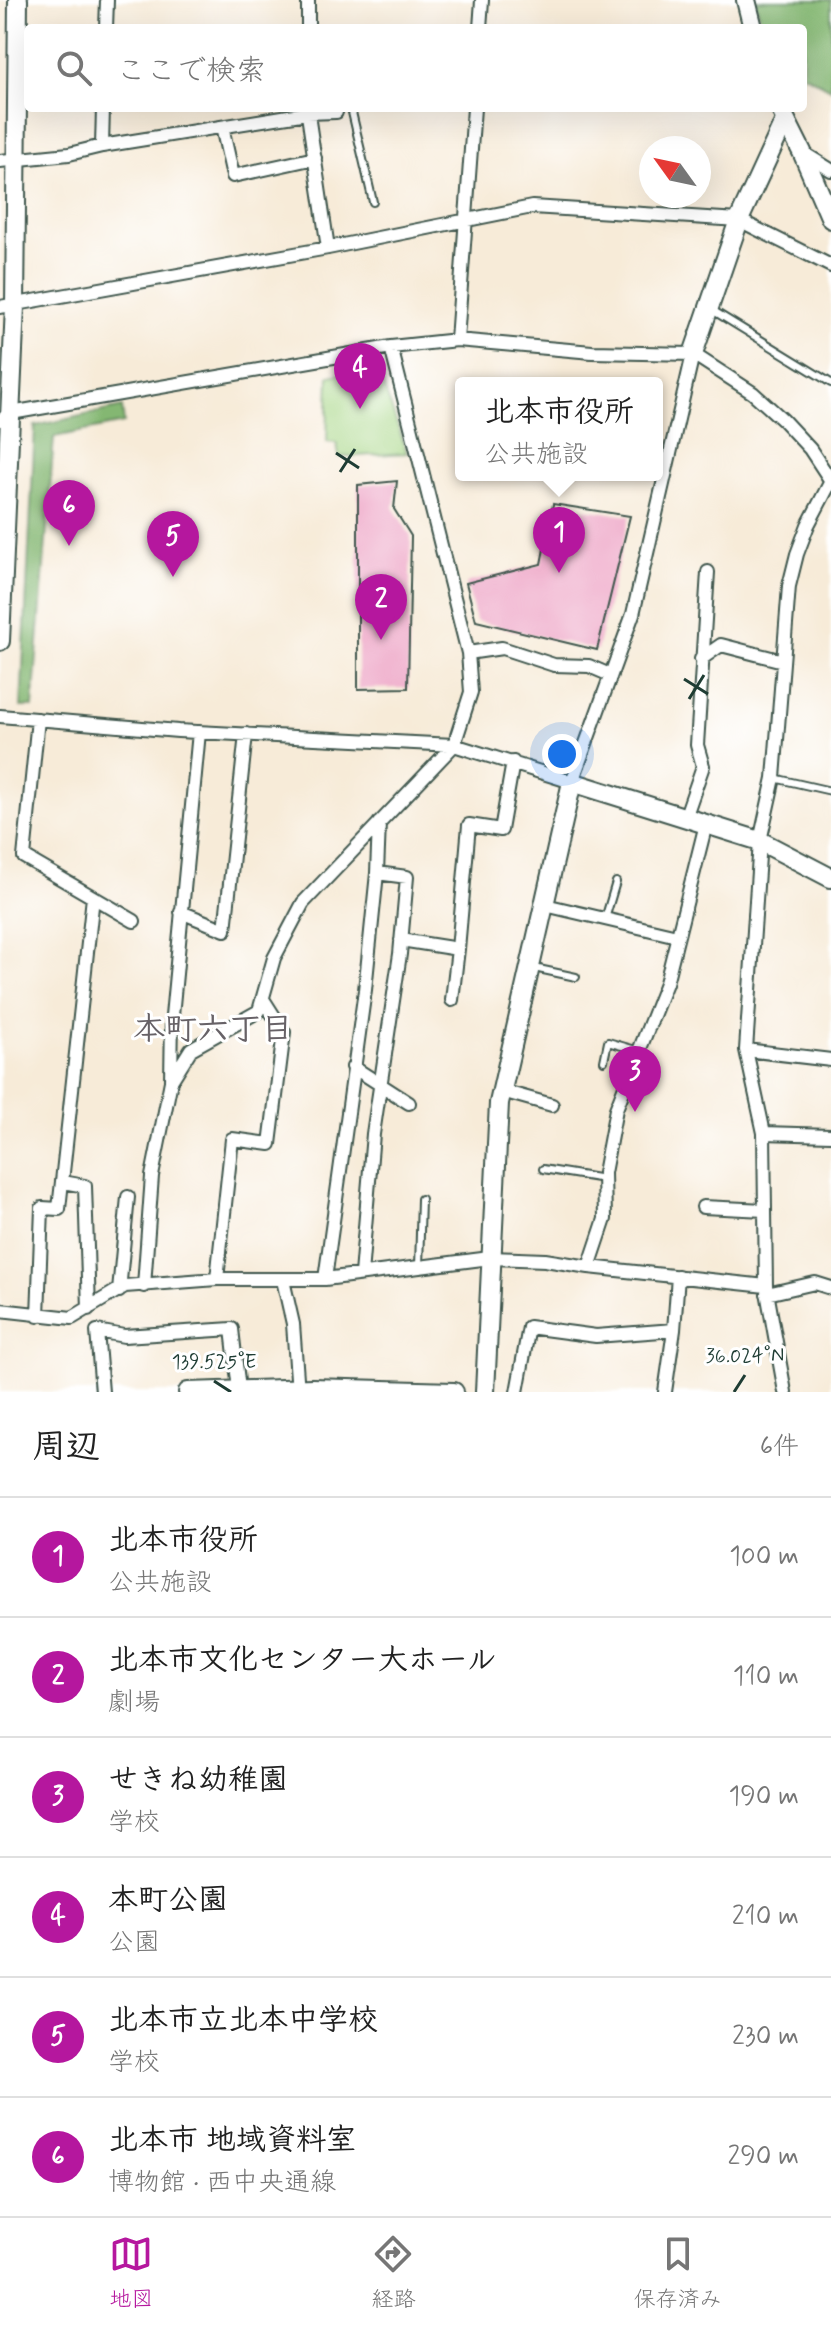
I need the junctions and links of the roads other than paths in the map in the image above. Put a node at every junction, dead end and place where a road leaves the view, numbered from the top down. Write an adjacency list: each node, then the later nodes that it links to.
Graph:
1 (18, 0): 20 (street)
2 (107, 0): 6 (street)
3 (308, 0): 7 (street)
4 (482, 0): 8 (street)
5 (746, 0): 9 (street)
6 (106, 24)
7 (308, 24)
8 (480, 24)
9 (752, 24)
10 (103, 112): 17 (street)
11 (297, 112): 16 (street)
12 (307, 112): 19 (street)
13 (352, 112): 22 (lane)
14 (474, 112): 25 (street)
15 (782, 114): 18 (street); 24 (street)
16 (222, 127): 17 (street); 19 (street)
17 (102, 146): 20 (street)
18 (802, 152): 21 (street); 23 (street)
19 (315, 158): 27 (street)
20 (8, 161): 26 (street)
21 (831, 170)
22 (373, 202)
23 (831, 219)
24 (739, 220): 25 (street); 28 (street); 30 (street)
25 (464, 221): 27 (street); 31 (street)
26 (7, 232): 29 (street)
27 (328, 248): 29 (street)
28 (831, 266)
29 (7, 307): 35 (street)
30 (709, 308): 33 (street); 34 (lane)
31 (457, 340): 32 (street); 33 (street)
32 (391, 347): 35 (street); 40 (street)
33 (693, 354): 36 (street); 43 (street)
34 (831, 383)
35 (6, 417): 38 (street)
36 (831, 481): 42 (street)
37 (708, 572): 41 (street)
38 (2, 577): 39 (street)
39 (0, 641)
40 (468, 653): 43 (street); 48 (street)
41 (701, 659): 42 (street); 53 (street)
42 (783, 661): 50 (street)
43 (610, 675): 51 (street)
44 (0, 716): 45 (street)
45 (38, 719): 46 (street); 60 (street)
46 (199, 732): 47 (street); 62 (street)
47 (246, 734): 48 (street); 62 (street)
48 (454, 745): 49 (street); 54 (street)
49 (513, 762): 51 (street); 67 (street)
50 (774, 778): 52 (lane); 56 (street)
51 (572, 782): 53 (street); 61 (street)
52 (831, 791)
53 (685, 818): 55 (street)
54 (379, 823): 57 (street); 70 (street)
55 (706, 824): 56 (street); 65 (street)
56 (760, 841): 58 (street); 72 (street)
57 (377, 873): 66 (street); 76 (street)
58 (831, 878)
59 (616, 882): 63 (lane)
60 (93, 897): 64 (street); 86 (street)
61 (545, 905): 63 (street); 68 (street)
62 (181, 912): 77 (street)
63 (605, 919): 65 (street)
64 (134, 921)
65 (677, 936): 73 (street)
66 (401, 940): 67 (street); 78 (street)
67 (458, 949): 71 (street)
68 (531, 968): 69 (lane); 79 (street)
69 (576, 977)
70 (263, 999): 77 (street); 96 (street)
71 (452, 1000)
72 (746, 1050): 74 (street); 82 (street)
73 (639, 1051): 75 (lane); 85 (street)
74 (831, 1060)
75 (604, 1061)
76 (353, 1067): 78 (street); 97 (street)
77 (171, 1081): 99 (street)
78 (381, 1085): 80 (street); 94 (street)
79 (502, 1091): 81 (street); 91 (street)
80 (409, 1103)
81 (552, 1105)
82 (764, 1133): 83 (street); 90 (street)
83 (831, 1135)
84 (543, 1169): 85 (lane)
85 (604, 1179): 93 (street)
86 (63, 1182): 103 (street); 105 (street)
87 (128, 1197): 102 (street)
88 (421, 1199): 92 (lane)
89 (703, 1207): 90 (street)
90 (765, 1210): 101 (street)
91 (490, 1258): 92 (street); 93 (street); 112 (street)
92 (419, 1267): 94 (street)
93 (589, 1267): 95 (street)
94 (361, 1274): 97 (street)
95 (678, 1276): 101 (street); 106 (street)
96 (217, 1279): 98 (street); 99 (street)
97 (325, 1279): 98 (street)
98 (283, 1280): 108 (street)
99 (144, 1286): 102 (street)
100 (831, 1288): 101 (street)
101 (766, 1290): 115 (street)
102 (119, 1291): 103 (street)
103 (89, 1309): 105 (street)
104 (0, 1310): 105 (street)
105 (38, 1316)
106 (674, 1330): 113 (street); 114 (street)
107 (239, 1390): 108 (street); 109 (street); 110 (street)
108 (298, 1391): 111 (street)
109 (102, 1392)
110 (188, 1392)
111 (454, 1392)
112 (485, 1392)
113 (517, 1392)
114 (665, 1392)
115 (785, 1392)

